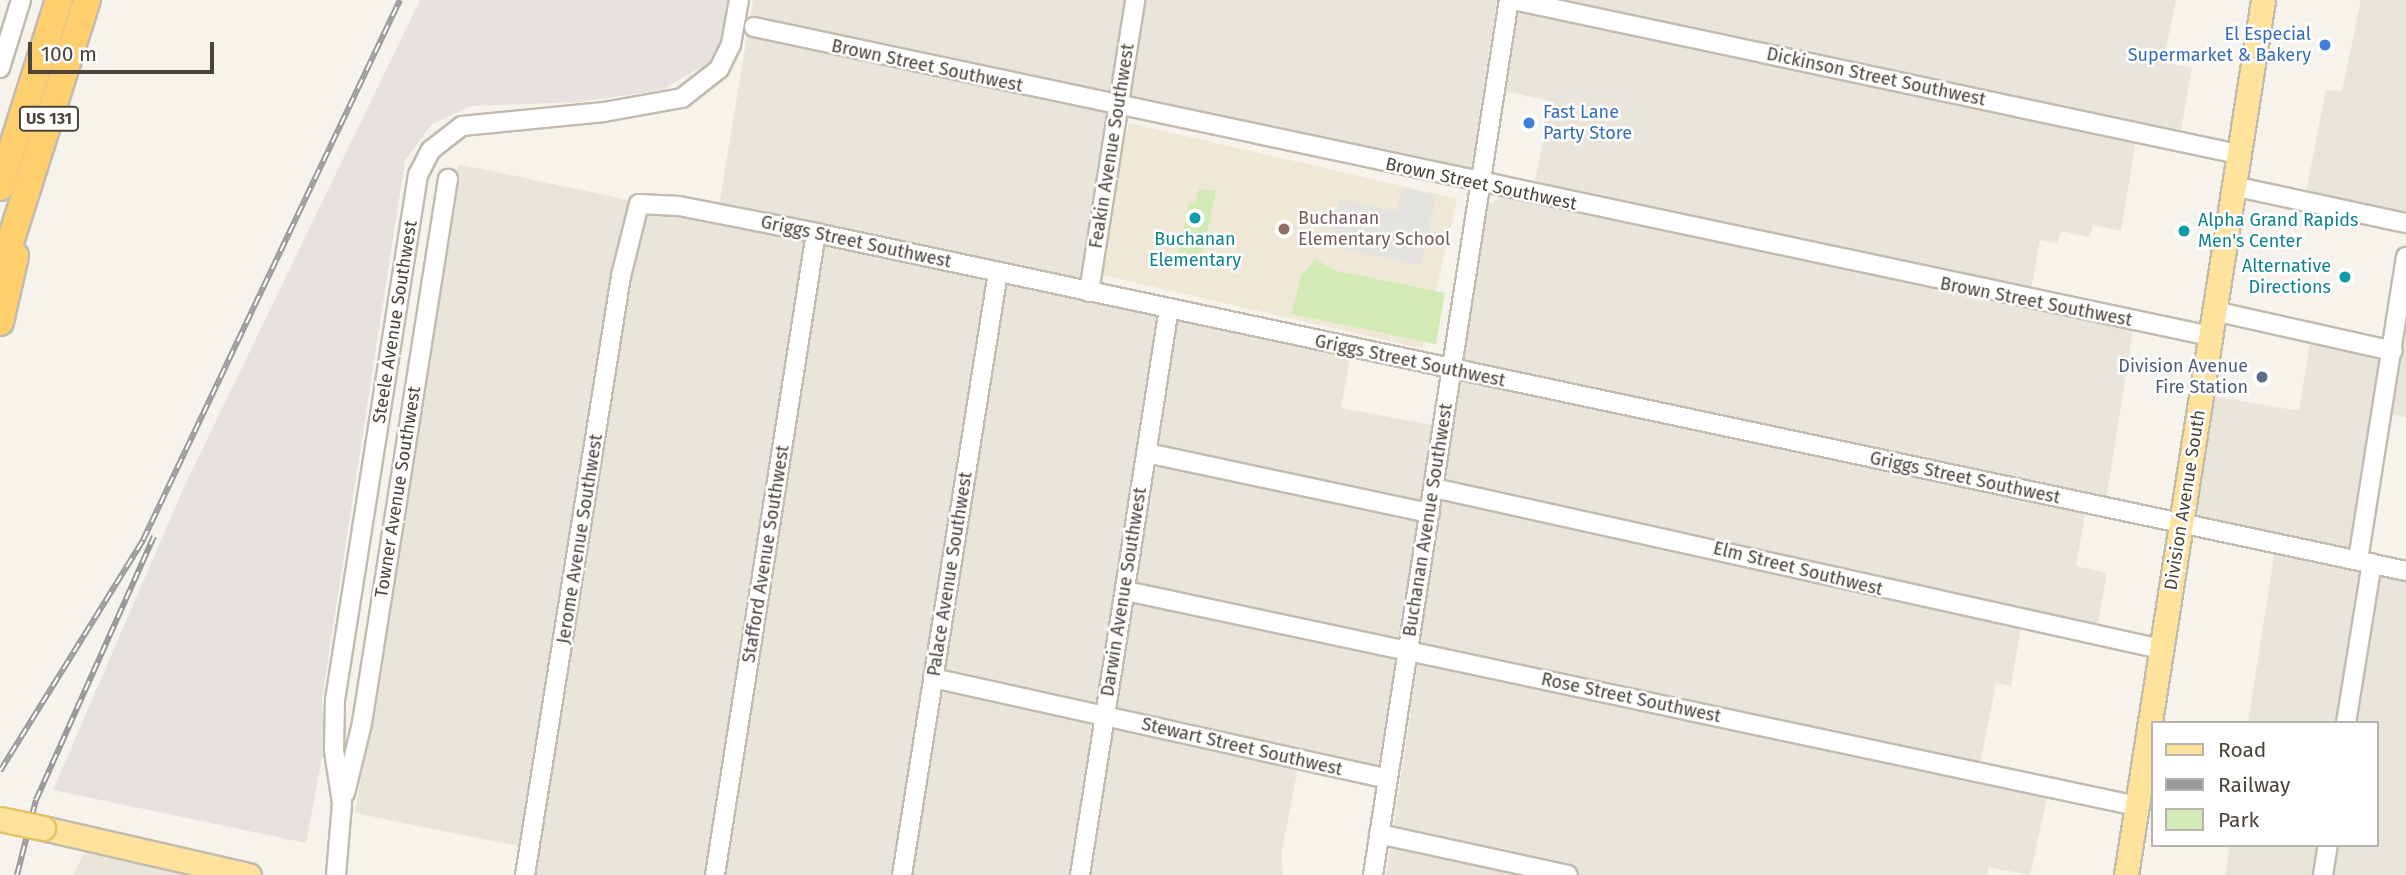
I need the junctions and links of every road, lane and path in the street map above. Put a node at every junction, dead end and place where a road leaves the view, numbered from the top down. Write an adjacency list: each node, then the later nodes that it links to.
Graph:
1 (21, 0): 9 (street)
2 (59, 0): 16 (highway, US 131)
3 (87, 0): 12 (highway, US 131)
4 (739, 0): 43 (street, Steele Avenue Southwest)
5 (1135, 0): 10 (street, Feakin Avenue Southwest)
6 (1511, 0): 11 (street, Dickinson Street Southwest); 14 (street, Buchanan Avenue Southwest)
7 (2263, 0): 11 (main road, Division Avenue South)
8 (754, 27): 10 (street, Brown Street Southwest)
9 (0, 68)
10 (1118, 108): 14 (street, Brown Street Southwest); 23 (street, Feakin Avenue Southwest)
11 (2238, 154): 15 (main road, Division Avenue South)
12 (31, 175): 22 (highway, US 131); 26 (highway)
13 (448, 179): 43 (street, Towner Avenue Southwest)
14 (1483, 184): 27 (street, Brown Street Southwest); 29 (street, Buchanan Avenue Southwest)
15 (2233, 186): 18 (street); 25 (main road, Division Avenue South)
16 (0, 187)
17 (639, 204): 19 (street, Griggs Street Southwest); 50 (street, Jerome Avenue Southwest)
18 (2406, 223)
19 (816, 233): 21 (street, Griggs Street Southwest); 51 (street, Stafford Avenue Southwest)
20 (2406, 257): 28 (street)
21 (998, 272): 23 (street, Griggs Street Southwest); 39 (street, Palace Avenue Southwest)
22 (0, 274)
23 (1089, 292): 24 (street, Griggs Street Southwest)
24 (1169, 308): 29 (street, Griggs Street Southwest); 30 (street, Darwin Avenue Southwest)
25 (2214, 311): 27 (main road, Division Avenue South); 28 (street)
26 (0, 322)
27 (2210, 336): 33 (main road, Division Avenue South)
28 (2393, 351): 34 (street)
29 (1452, 370): 31 (street, Buchanan Avenue Southwest); 33 (street, Griggs Street Southwest)
30 (1147, 453): 32 (street); 36 (street, Darwin Avenue Southwest)
31 (1434, 488): 32 (street, Buchanan Avenue Southwest); 37 (street, Elm Street Southwest)
32 (1430, 513): 38 (street, Buchanan Avenue Southwest)
33 (2181, 523): 34 (street, Griggs Street Southwest); 37 (main road, Division Avenue South)
34 (2365, 562): 35 (street, Griggs Street Southwest); 41 (street)
35 (2406, 570)
36 (1126, 591): 38 (street, Rose Street Southwest); 40 (street, Darwin Avenue Southwest)
37 (2161, 649): 44 (main road, Division Avenue South)
38 (1406, 651): 42 (street, Buchanan Avenue Southwest); 44 (street, Rose Street Southwest)
39 (933, 678): 40 (street, Stewart Street Southwest); 52 (street, Palace Avenue Southwest)
40 (1104, 715): 42 (street, Stewart Street Southwest); 53 (street, Darwin Avenue Southwest)
41 (2346, 721)
42 (1387, 779): 46 (street, Buchanan Avenue Southwest)
43 (342, 803): 49 (street, Steele Avenue Southwest)
44 (2137, 806): 56 (main road, Division Avenue South)
45 (0, 819): 48 (main road, bridge)
46 (1379, 834): 54 (street, Buchanan Avenue Southwest); 55 (street)
47 (2328, 847): 57 (street)
48 (249, 875)
49 (336, 875)
50 (525, 875)
51 (715, 875)
52 (902, 875)
53 (1080, 875)
54 (1373, 875)
55 (1568, 875)
56 (2126, 875)
57 (2323, 875)

